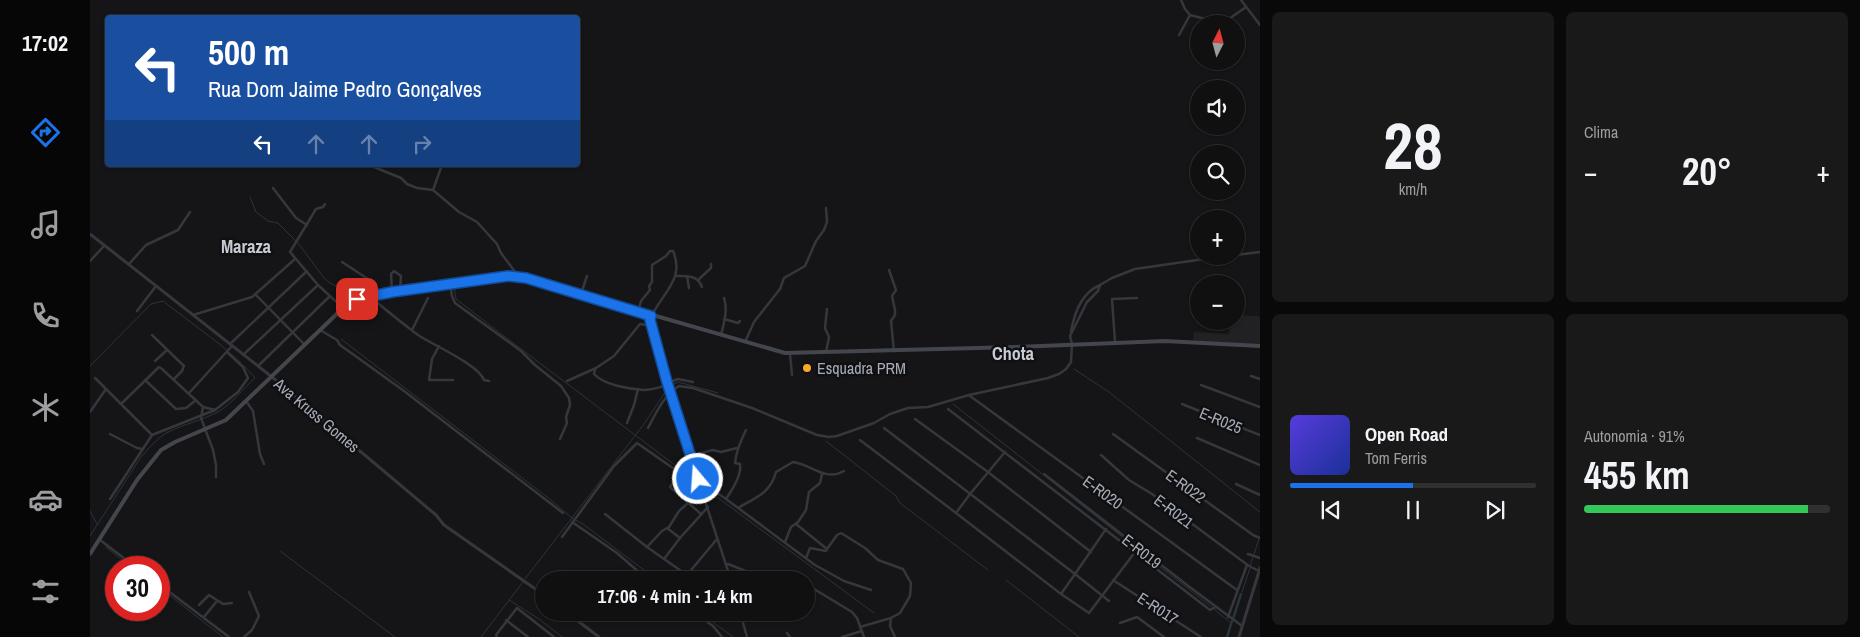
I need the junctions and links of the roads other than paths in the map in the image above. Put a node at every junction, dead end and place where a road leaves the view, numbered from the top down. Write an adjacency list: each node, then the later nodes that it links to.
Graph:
1 (1181, 0): 4 (street)
2 (1241, 0): 3 (street)
3 (1246, 7): 5 (street); 6 (street)
4 (1190, 15): 7 (street)
5 (1234, 15)
6 (1260, 25)
7 (1179, 35)
8 (374, 167): 11 (street)
9 (441, 167): 11 (street)
10 (273, 188): 15 (street)
11 (433, 190): 26 (street)
12 (325, 204): 15 (street)
13 (826, 208): 65 (street)
14 (190, 212): 24 (street)
15 (307, 225): 20 (street)
16 (90, 234): 17 (street, Ava Kruss Gomes)
17 (105, 245): 21 (street); 24 (street, Ava Kruss Gomes)
18 (1260, 252): 19 (street)
19 (1245, 254)
20 (295, 259): 27 (street); 43 (street)
21 (90, 261)
22 (1190, 261): 66 (street)
23 (342, 262): 44 (street)
24 (129, 264): 37 (street, Ava Kruss Gomes)
25 (711, 264): 34 (street)
26 (512, 267): 29 (street); 33 (street)
27 (307, 270): 36 (street); 49 (street)
28 (889, 270): 74 (street)
29 (508, 276): 33 (main road); 35 (main road)
30 (587, 276): 42 (street)
31 (676, 276): 32 (street); 53 (street); 55 (street)
32 (687, 276): 34 (street); 39 (street)
33 (519, 277): 42 (main road)
34 (698, 280): 38 (street)
35 (450, 284): 40 (main road); 120 (street)
36 (318, 285): 45 (street); 56 (street)
37 (156, 286): 52 (street); 54 (street, Ava Kruss Gomes)
38 (702, 287)
39 (689, 288)
40 (400, 291): 41 (main road); 41 (street)
41 (392, 292): 44 (main road)
42 (581, 294): 53 (main road)
43 (256, 295): 49 (street); 54 (street)
44 (372, 295): 50 (main road); 61 (street)
45 (330, 296): 50 (street); 62 (street)
46 (428, 298): 61 (street)
47 (724, 298): 57 (street)
48 (1138, 298): 67 (street)
49 (268, 307): 56 (street); 68 (street)
50 (343, 308): 60 (main road)
51 (827, 309): 75 (street)
52 (137, 311)
53 (638, 311): 55 (main road)
54 (193, 315): 68 (street, Ava Kruss Gomes)
55 (651, 316): 59 (street); 64 (main road)
56 (281, 319): 62 (street); 77 (street)
57 (724, 320): 58 (street); 64 (street)
58 (740, 321)
59 (652, 326): 80 (street); 92 (street)
60 (320, 330): 69 (main road); 144 (street)
61 (412, 330): 70 (street)
62 (293, 331): 69 (street); 79 (street)
63 (152, 335): 72 (street)
64 (721, 335): 65 (main road)
65 (745, 342): 76 (main road)
66 (1072, 344): 67 (main road); 74 (main road); 98 (street)
67 (1115, 344): 71 (main road)
68 (231, 345): 73 (street); 77 (street, Ava Kruss Gomes)
69 (305, 345): 83 (main road)
70 (439, 346): 88 (street); 89 (street)
71 (1260, 346)
72 (167, 350): 78 (street); 85 (street)
73 (227, 351): 96 (street); 106 (street)
74 (894, 351): 75 (main road)
75 (826, 352): 76 (main road)
76 (790, 354): 81 (street)
77 (243, 355): 79 (street, Ava Kruss Gomes)
78 (155, 362)
79 (258, 366): 83 (street, Ava Kruss Gomes)
80 (596, 368): 90 (street); 94 (street)
81 (792, 375)
82 (1251, 376): 86 (street)
83 (272, 377): 100 (main road); 178 (street, Ava Kruss Gomes)
84 (95, 378): 95 (street)
85 (174, 379): 87 (street); 96 (street)
86 (1260, 379)
87 (145, 380): 99 (street); 101 (street)
88 (454, 380)
89 (489, 381)
90 (568, 381)
91 (693, 382): 92 (street)
92 (667, 384): 94 (street); 97 (street)
93 (1201, 384): 104 (street)
94 (638, 389): 110 (street)
95 (106, 390): 101 (street); 107 (street)
96 (189, 393): 99 (street)
97 (670, 394): 98 (street); 111 (street); 126 (street)
98 (969, 395): 181 (street, E-R020)
99 (196, 400): 103 (street)
100 (246, 401): 113 (main road); 127 (street)
101 (121, 404): 117 (street)
102 (1182, 404): 118 (street, E-R025)
103 (203, 407): 106 (street); 108 (street)
104 (1260, 407)
105 (948, 409): 124 (street)
106 (215, 410): 108 (street)
107 (90, 412)
108 (202, 418): 113 (street); 117 (street)
109 (916, 419): 130 (street)
110 (627, 423)
111 (648, 428)
112 (884, 428): 137 (street)
113 (205, 429): 134 (street); 156 (main road)
114 (746, 430): 122 (street)
115 (110, 434): 123 (street)
116 (1113, 434): 153 (street, E-R022)
117 (152, 435): 123 (street)
118 (1260, 436)
119 (1197, 438): 128 (street)
120 (560, 439)
121 (860, 440): 145 (street)
122 (737, 448): 126 (street); 140 (street)
123 (142, 449): 139 (street)
124 (1005, 452): 130 (street); 151 (street)
125 (1101, 455): 171 (street, E-R021)
126 (690, 456): 136 (street)
127 (264, 464)
128 (1260, 465)
129 (844, 471): 132 (street)
130 (988, 472): 137 (street); 160 (street)
131 (680, 473): 136 (street); 141 (street); 148 (street)
132 (822, 474): 143 (street); 149 (street)
133 (1044, 474): 163 (street, E-R019)
134 (216, 478)
135 (1236, 484): 138 (street)
136 (700, 486): 140 (street); 142 (street)
137 (970, 494): 145 (street); 176 (street)
138 (1260, 495)
139 (110, 499)
140 (726, 499): 143 (street)
141 (688, 503): 147 (street); 150 (street)
142 (708, 507): 147 (street); 155 (street)
143 (738, 508): 157 (street)
144 (563, 512)
145 (956, 513): 184 (street)
146 (604, 514): 158 (street)
147 (701, 514): 154 (street)
148 (572, 522): 152 (street); 173 (street)
149 (796, 524): 157 (street); 159 (street)
150 (667, 528): 154 (street); 158 (street)
151 (1106, 529): 160 (street); 161 (street)
152 (562, 537)
153 (1259, 537)
154 (680, 538): 169 (street)
155 (718, 539): 169 (street); 170 (street)
156 (99, 540): 162 (main road); 165 (street)
157 (785, 542): 166 (street)
158 (647, 547): 169 (street)
159 (827, 549): 166 (street); 195 (street)
160 (1091, 552): 176 (street)
161 (1134, 552): 167 (street); 177 (street)
162 (90, 554)
163 (1146, 554): 167 (street); 190 (street, E-R019)
164 (1248, 554): 168 (street)
165 (121, 556)
166 (806, 558): 180 (street)
167 (1143, 558): 190 (street)
168 (1260, 558)
169 (664, 559)
170 (727, 563): 174 (street); 175 (street)
171 (1249, 566): 172 (street, E-R021); 181 (street)
172 (1260, 570): 201 (street)
173 (638, 571)
174 (729, 571)
175 (746, 571)
176 (1075, 574): 184 (street); 185 (street)
177 (1113, 580): 185 (street); 217 (street, E-R017)
178 (535, 589)
179 (815, 590): 202 (street)
180 (871, 590)
181 (1237, 590): 193 (street)
182 (170, 592): 192 (street)
183 (250, 592): 206 (street)
184 (1061, 594): 185 (street)
185 (1102, 595): 187 (street)
186 (217, 601): 188 (street); 189 (street); 191 (street)
187 (1109, 601)
188 (232, 603)
189 (199, 605)
190 (1216, 608): 193 (street, E-R019)
191 (208, 611): 192 (street); 194 (street)
192 (198, 612): 194 (street)
193 (1228, 616): 201 (street, E-R019)
194 (204, 617): 205 (street)
195 (891, 618): 202 (street); 215 (street)
196 (506, 620): 204 (street); 207 (street); 208 (street)
197 (578, 621): 209 (street)
198 (705, 621): 210 (street)
199 (743, 621): 211 (street)
200 (1120, 622): 216 (street)
201 (1242, 626): 218 (street)
202 (861, 627): 213 (street); 214 (street)
203 (787, 632): 212 (street)
204 (495, 636)
205 (229, 637)
206 (244, 637)
207 (528, 637)
208 (554, 637)
209 (599, 637)
210 (722, 637)
211 (747, 637)
212 (790, 637)
213 (842, 637)
214 (864, 637)
215 (895, 637)
216 (1164, 637)
217 (1202, 637)
218 (1239, 637)

